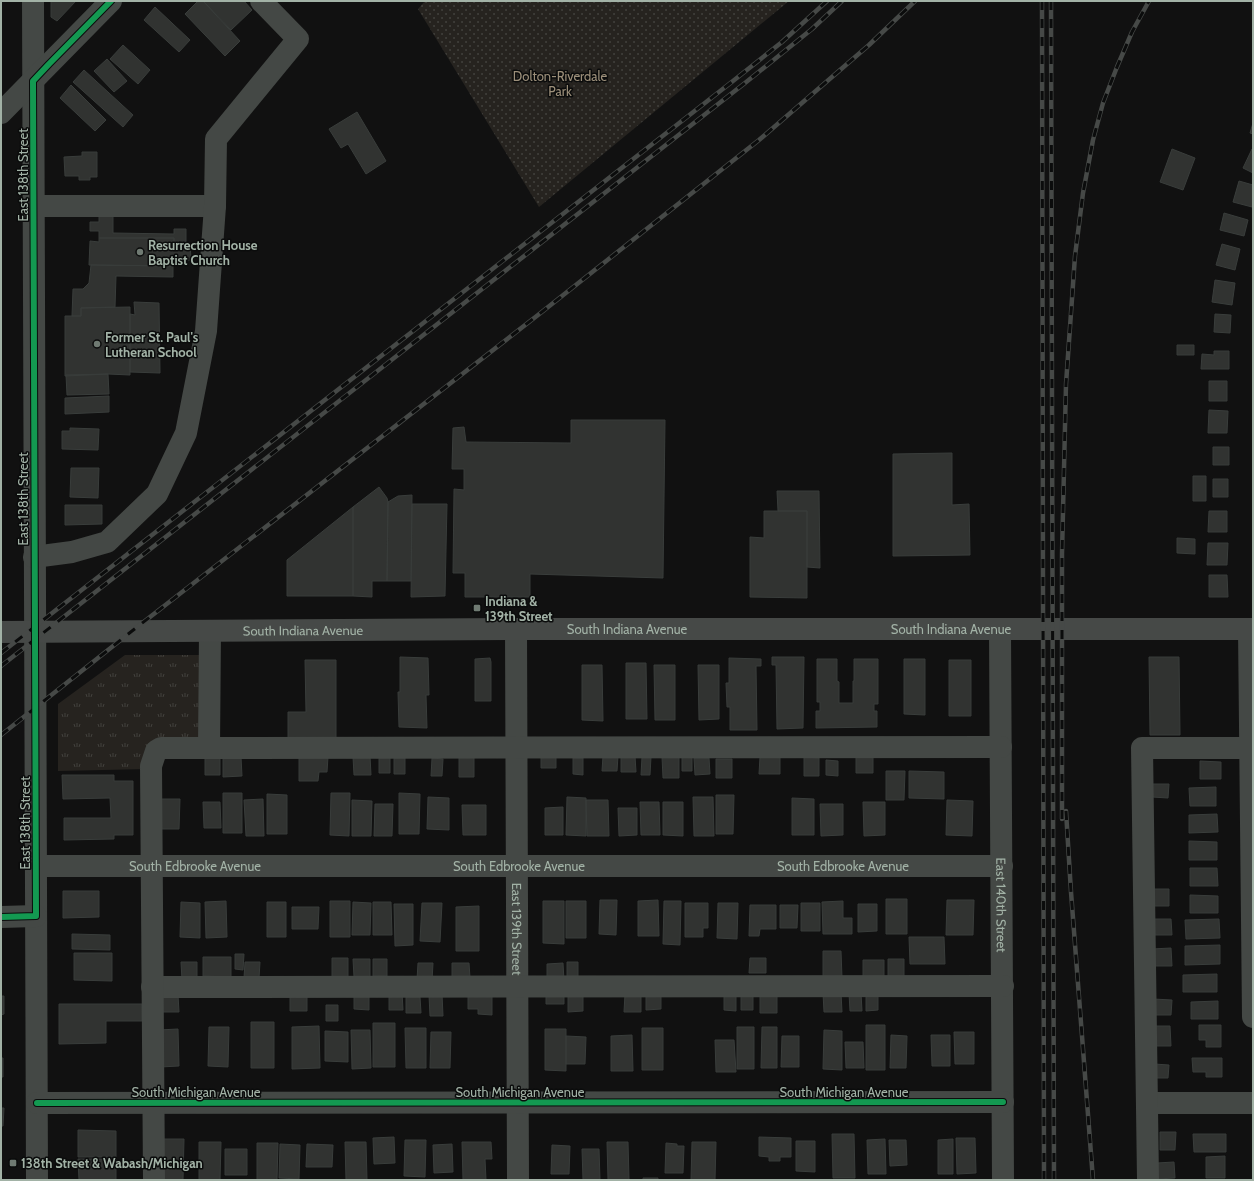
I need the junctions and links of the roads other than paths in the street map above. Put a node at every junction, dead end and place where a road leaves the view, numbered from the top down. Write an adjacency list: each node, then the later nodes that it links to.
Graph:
1 (33, 1): 4 (street, East 138th Street)
2 (111, 1): 4 (street)
3 (261, 1): 7 (street)
4 (33, 81): 5 (street); 6 (street, East 138th Street)
5 (1, 114)
6 (34, 206): 7 (street); 8 (street, East 138th Street)
7 (215, 206): 8 (street)
8 (34, 557): 14 (street, East 138th Street)
9 (516, 629): 11 (main road, South Indiana Avenue); 12 (main road, South Indiana Avenue); 17 (street, East 139th Street)
10 (1251, 629): 11 (main road, South Indiana Avenue); 18 (street)
11 (1000, 630): 15 (street, East 140th Street)
12 (210, 631): 14 (main road, South Indiana Avenue); 16 (street)
13 (1, 632): 14 (main road, South Indiana Avenue)
14 (35, 632): 19 (street, East 138th Street)
15 (1001, 746): 17 (street); 22 (street, East 140th Street)
16 (209, 748): 17 (street); 20 (street)
17 (517, 748): 21 (street, East 139th Street)
18 (1252, 748): 28 (street); 33 (street)
19 (36, 866): 20 (street, South Edbrooke Avenue); 23 (street, East 138th Street)
20 (152, 866): 21 (street, South Edbrooke Avenue); 26 (street)
21 (517, 866): 22 (street, South Edbrooke Avenue); 27 (street, East 139th Street)
22 (1002, 866): 25 (street, East 140th Street)
23 (36, 916): 24 (street); 30 (street, East 138th Street)
24 (1, 917)
25 (1003, 986): 27 (street); 29 (street, East 140th Street)
26 (152, 987): 27 (street); 31 (street)
27 (517, 987): 32 (street, East 139th Street)
28 (1253, 1017)
29 (1003, 1102): 32 (street, South Michigan Avenue); 38 (street, East 140th Street)
30 (37, 1103): 31 (street, South Michigan Avenue); 35 (street, East 138th Street)
31 (153, 1103): 32 (street, South Michigan Avenue); 36 (street)
32 (518, 1103): 37 (street, East 139th Street)
33 (1147, 1103): 34 (street); 39 (street)
34 (1253, 1103)
35 (37, 1180)
36 (154, 1180)
37 (518, 1180)
38 (1003, 1180)
39 (1148, 1180)

